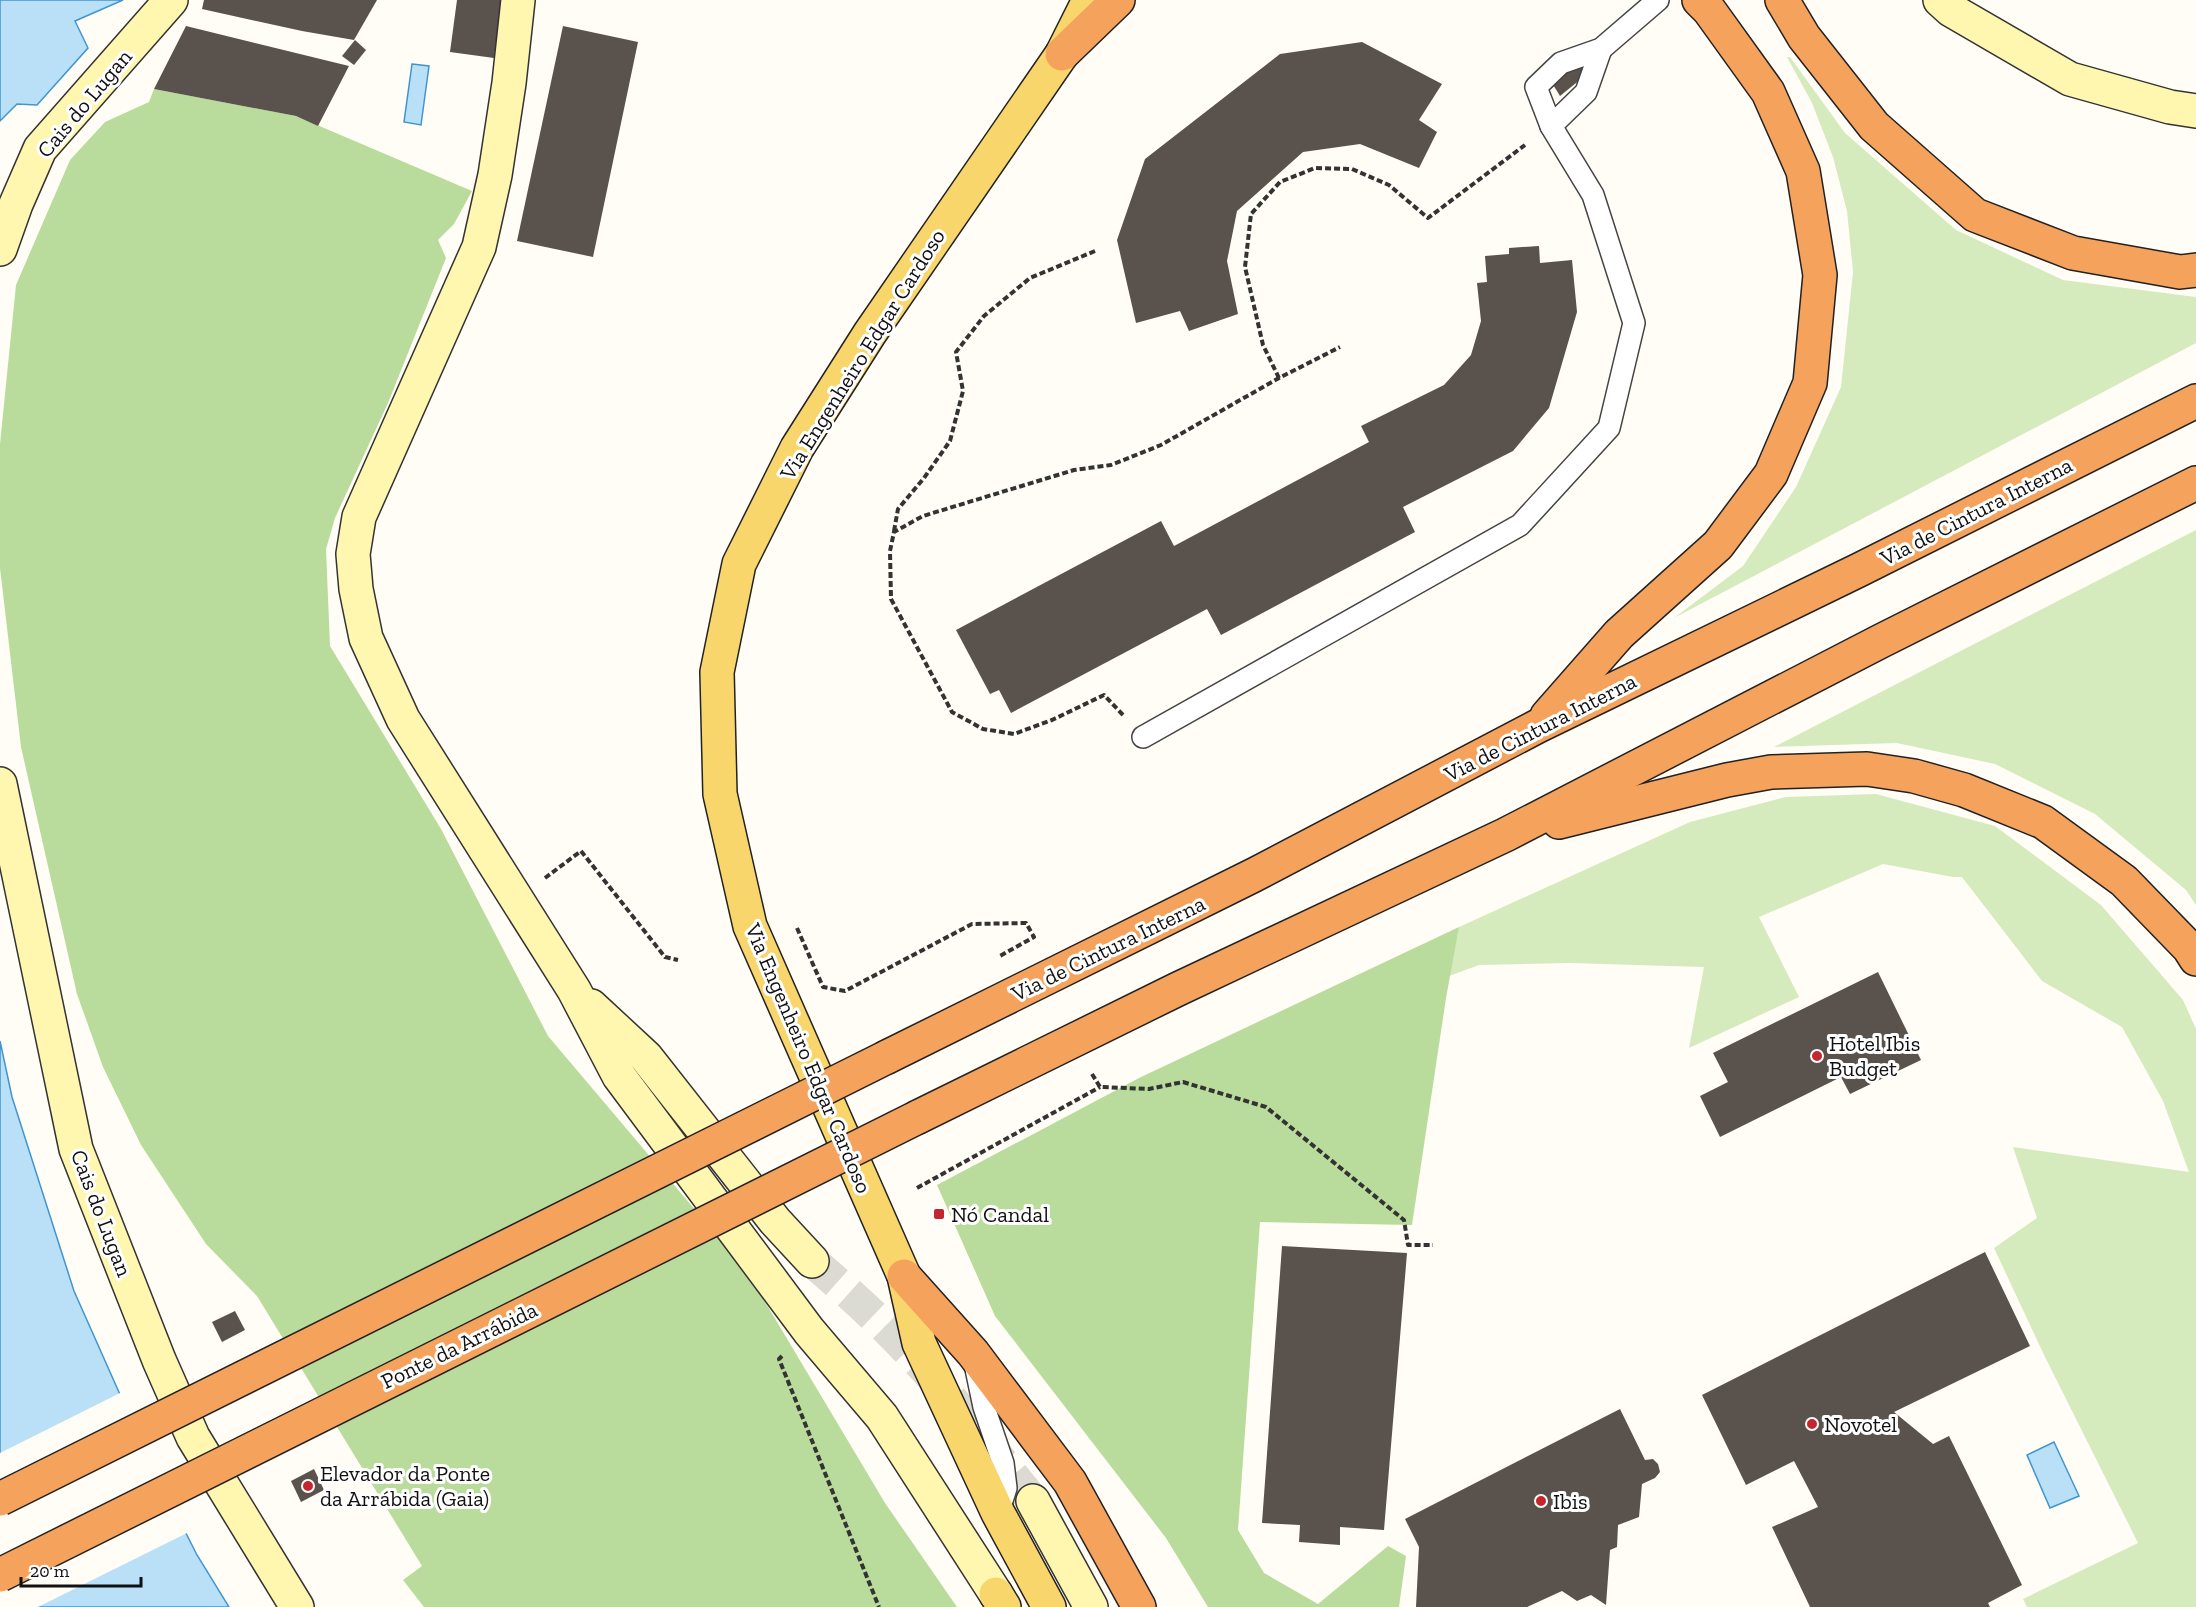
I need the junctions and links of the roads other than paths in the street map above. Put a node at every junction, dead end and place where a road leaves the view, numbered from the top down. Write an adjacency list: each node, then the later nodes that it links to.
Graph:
1 (171, 0): 13 (street, Cais do Lugan)
2 (518, 0): 22 (street)
3 (1089, 0): 10 (main road, Via Engenheiro Edgar Cardoso)
4 (1118, 0): 10 (highway)
5 (1658, 0): 9 (lane)
6 (1699, 0): 17 (highway)
7 (1782, 0): 14 (highway)
8 (1940, 0): 11 (street)
9 (1601, 49): 12 (lane); 12 (lane)
10 (1062, 54): 24 (main road, Via Engenheiro Edgar Cardoso)
11 (2196, 111)
12 (1551, 126): 18 (lane)
13 (0, 249)
14 (2196, 270)
15 (2196, 401): 17 (highway, Via de Cintura Interna)
16 (2196, 483): 20 (highway)
17 (1538, 726): 26 (highway, Via de Cintura Interna, bridge)
18 (1143, 737)
19 (0, 784): 31 (street, Cais do Lugan)
20 (1505, 836): 21 (highway); 29 (highway, Ponte da Arrábida, bridge)
21 (2196, 959)
22 (574, 990): 23 (street); 30 (street)
23 (812, 1261)
24 (904, 1276): 25 (highway); 28 (main road, Via Engenheiro Edgar Cardoso)
25 (973, 1353): 28 (lane); 34 (highway)
26 (0, 1499)
27 (1033, 1502): 33 (street)
28 (998, 1514): 32 (main road, Via Engenheiro Edgar Cardoso)
29 (0, 1575)
30 (1000, 1600)
31 (297, 1607)
32 (1049, 1607)
33 (1091, 1607)
34 (1138, 1607)

